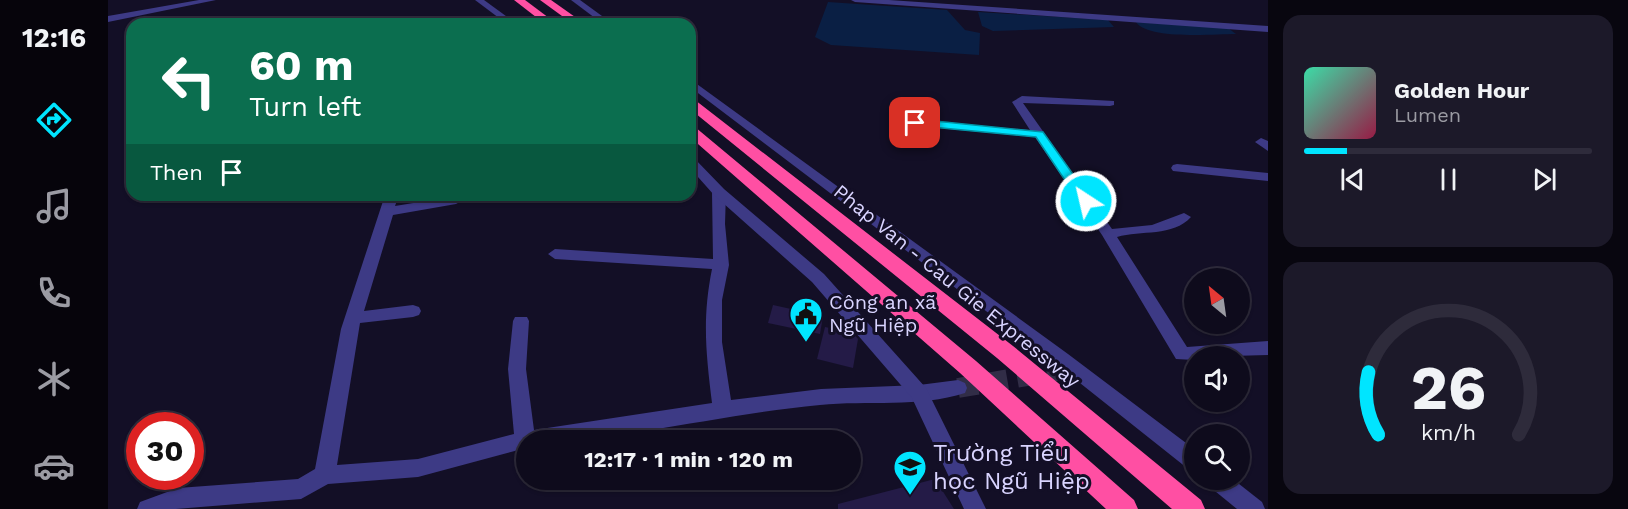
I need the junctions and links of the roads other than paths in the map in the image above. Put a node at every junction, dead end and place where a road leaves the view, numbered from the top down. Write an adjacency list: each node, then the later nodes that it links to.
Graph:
1 (212, 0): 11 (street)
2 (479, 0): 7 (street)
3 (519, 0): 8 (highway)
4 (545, 0): 9 (highway)
5 (575, 0): 10 (street)
6 (855, 0): 12 (street)
7 (504, 18)
8 (544, 18)
9 (571, 18)
10 (600, 18)
11 (108, 19)
12 (1268, 29)
13 (696, 86): 40 (street)
14 (1110, 103): 17 (street)
15 (696, 108): 46 (highway, Phap Van - Cau Gie Expressway)
16 (915, 123): 17 (street)
17 (1039, 134): 27 (street)
18 (696, 135): 45 (highway)
19 (696, 167): 22 (street)
20 (1177, 168): 21 (street)
21 (1268, 177)
22 (719, 192): 29 (street); 35 (street)
23 (390, 201): 25 (street)
24 (450, 201): 25 (street)
25 (386, 212): 31 (street)
26 (1184, 217): 27 (street)
27 (1109, 235): 33 (street)
28 (555, 254): 29 (street)
29 (721, 265): 36 (street)
30 (413, 311): 31 (street)
31 (354, 318): 41 (street)
32 (520, 321): 37 (street)
33 (1268, 348)
34 (958, 388): 35 (street)
35 (919, 393): 36 (street); 44 (street)
36 (723, 409): 38 (street)
37 (524, 430)
38 (589, 430)
39 (516, 442): 41 (street)
40 (1184, 454)
41 (325, 474): 43 (street)
42 (1230, 490): 47 (street)
43 (148, 509)
44 (975, 509)
45 (1125, 509)
46 (1192, 509)
47 (1254, 509)

